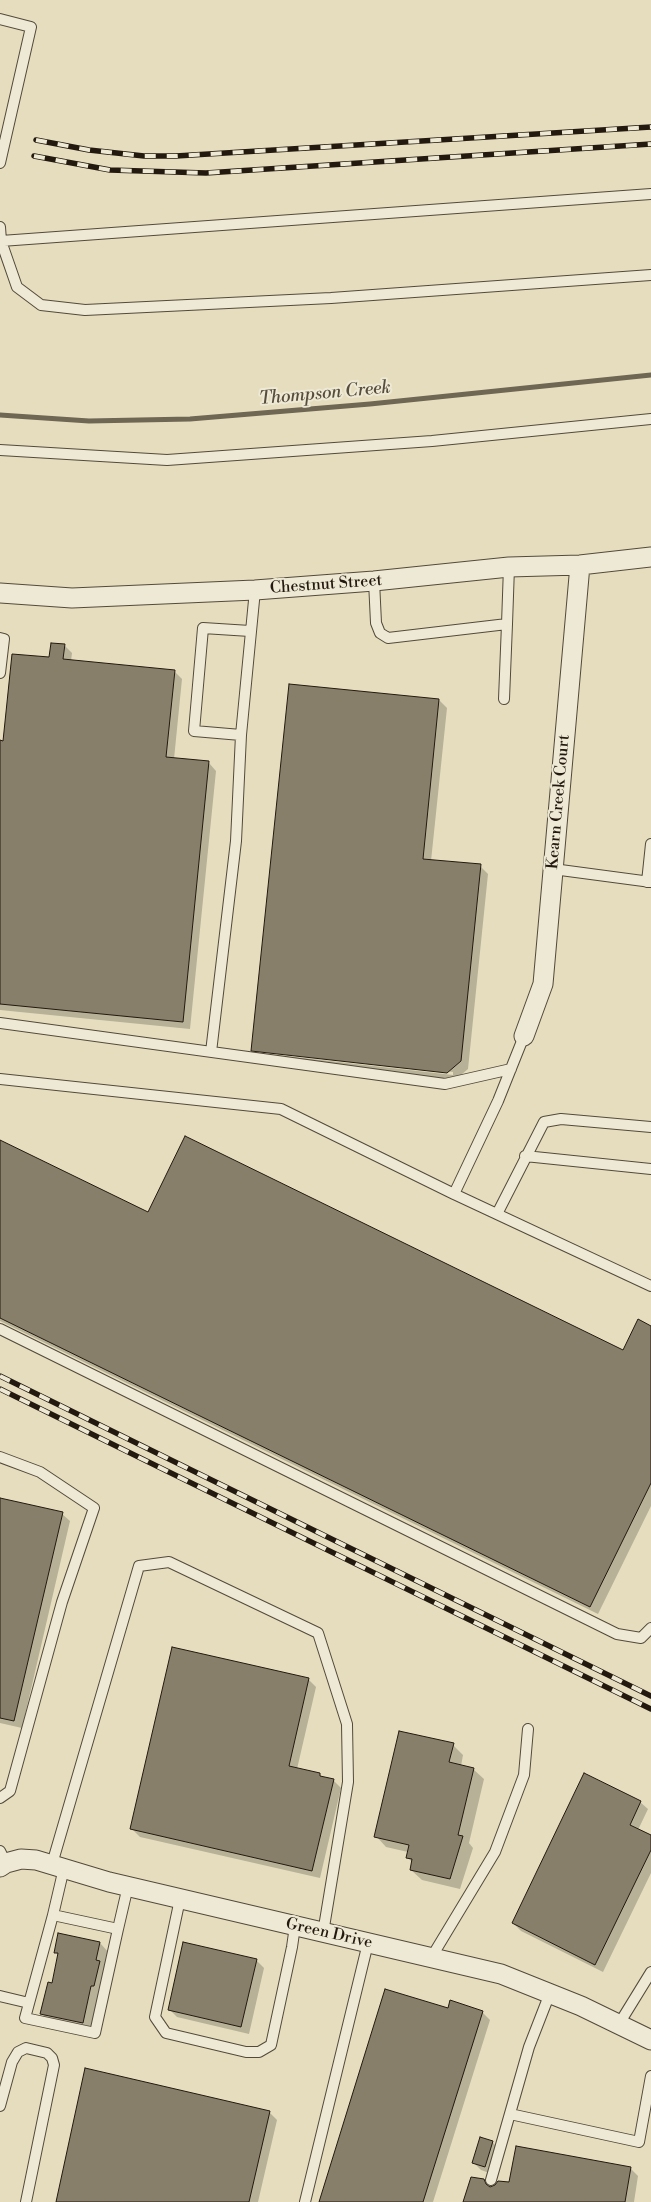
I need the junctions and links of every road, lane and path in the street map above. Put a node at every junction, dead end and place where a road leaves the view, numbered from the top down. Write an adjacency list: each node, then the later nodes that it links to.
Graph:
1 (0, 19): 2 (lane)
2 (4, 131): 3 (lane)
3 (0, 163)
4 (651, 194): 6 (lane)
5 (0, 227): 6 (lane)
6 (1, 241): 7 (lane)
7 (651, 275)
8 (651, 419): 9 (lane)
9 (0, 450)
10 (651, 557): 11 (street, Chestnut Street)
11 (580, 565): 12 (street, Chestnut Street); 23 (street, Kearn Creek Court)
12 (509, 567): 13 (street, Chestnut Street); 16 (lane)
13 (374, 581): 14 (street, Chestnut Street); 16 (lane)
14 (255, 590): 15 (street, Chestnut Street); 17 (lane)
15 (0, 593)
16 (507, 624): 20 (lane)
17 (250, 631): 21 (lane); 21 (lane)
18 (0, 638): 19 (lane)
19 (0, 672)
20 (504, 700)
21 (241, 735): 27 (lane)
22 (651, 844): 24 (lane)
23 (553, 869): 24 (lane); 26 (street, Kearn Creek Court)
24 (649, 882)
25 (0, 1023): 27 (lane)
26 (524, 1036): 28 (lane)
27 (211, 1052): 28 (lane)
28 (511, 1068): 33 (lane)
29 (0, 1079): 33 (lane)
30 (651, 1127): 31 (lane)
31 (525, 1156): 32 (lane); 34 (lane)
32 (651, 1169)
33 (454, 1194): 34 (lane)
34 (497, 1214): 35 (lane)
35 (651, 1286)
36 (0, 1329): 38 (lane)
37 (0, 1457): 40 (lane)
38 (651, 1628)
39 (528, 1729): 50 (lane)
40 (0, 1798)
41 (2, 1860): 42 (street, Green Drive)
42 (58, 1866): 43 (street, Green Drive); 45 (lane); 48 (lane)
43 (128, 1886): 44 (street, Green Drive); 47 (lane)
44 (180, 1898): 46 (street, Green Drive); 46 (lane)
45 (53, 1915): 47 (lane); 54 (lane)
46 (295, 1926): 48 (street, Green Drive)
47 (118, 1929): 54 (lane)
48 (323, 1933): 49 (street, Green Drive)
49 (368, 1943): 50 (street, Green Drive); 62 (lane)
50 (430, 1958): 52 (street, Green Drive)
51 (651, 1972): 55 (lane)
52 (550, 1993): 55 (street, Green Drive); 59 (lane)
53 (0, 1996): 54 (lane)
54 (29, 2003)
55 (619, 2024): 56 (street, Green Drive)
56 (651, 2040)
57 (651, 2076): 59 (lane)
58 (0, 2106): 61 (lane)
59 (510, 2114): 60 (lane)
60 (491, 2180)
61 (26, 2202)
62 (305, 2202)

